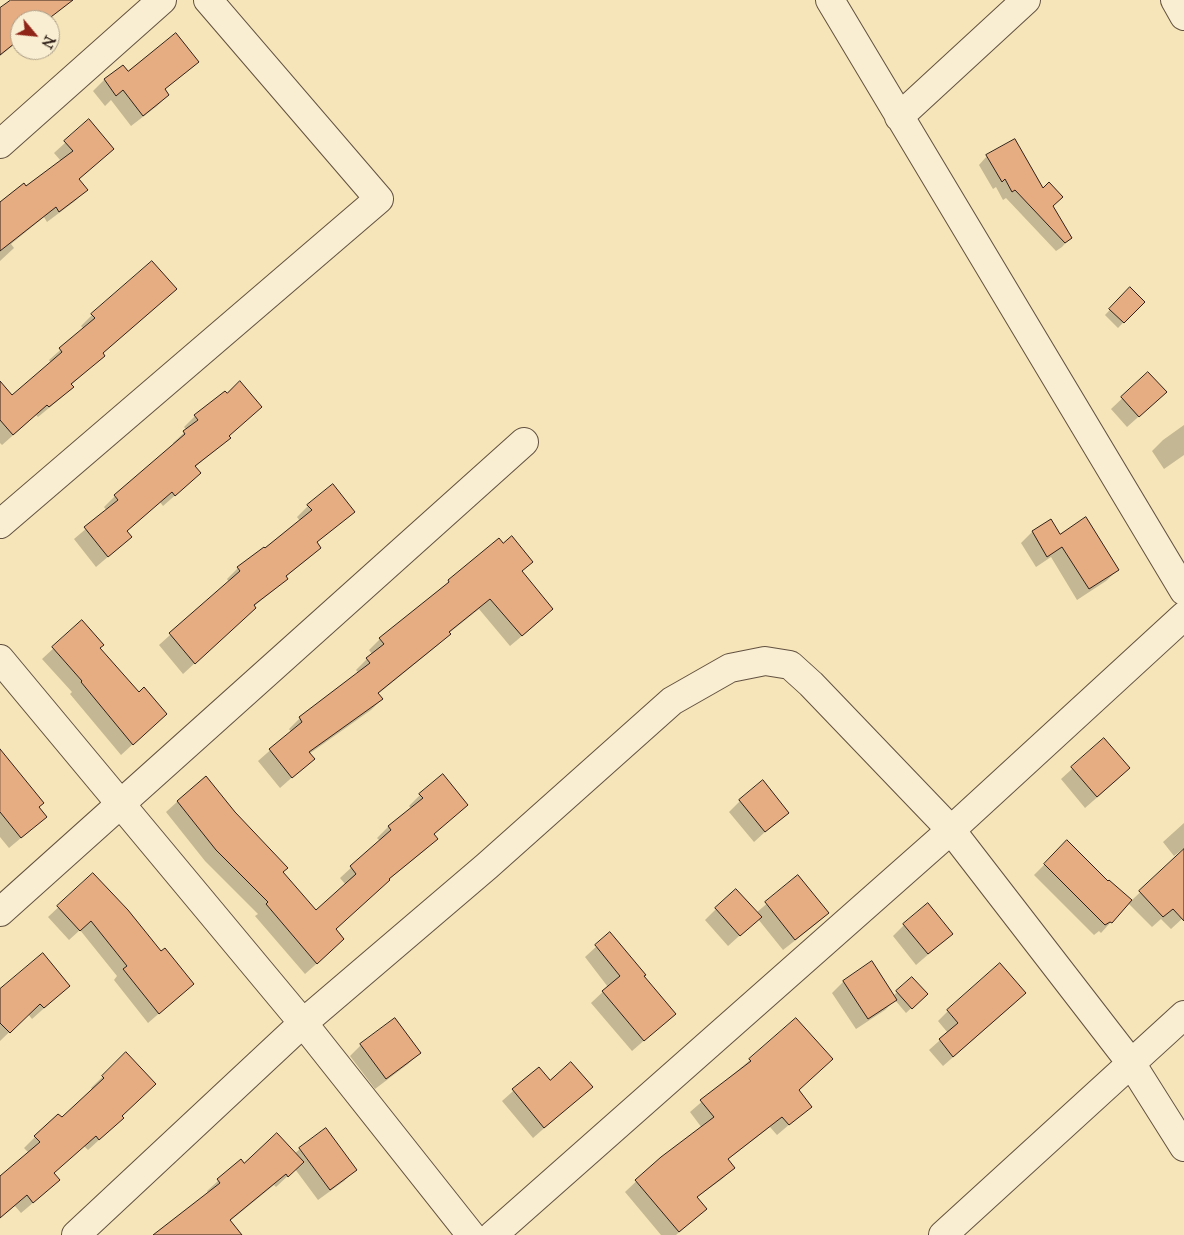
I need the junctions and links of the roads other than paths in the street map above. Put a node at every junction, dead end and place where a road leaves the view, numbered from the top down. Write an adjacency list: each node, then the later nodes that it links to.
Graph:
1 (162, 0): 8 (street)
2 (208, 0): 10 (street)
3 (830, 0): 7 (street)
4 (1026, 0): 7 (street)
5 (1175, 0): 6 (street)
6 (1184, 16)
7 (899, 117): 11 (street)
8 (0, 144)
9 (524, 442): 14 (street)
10 (0, 524)
11 (1184, 591)
12 (1184, 616): 15 (street)
13 (0, 659): 14 (street)
14 (122, 804): 16 (street); 18 (street)
15 (952, 830): 18 (street); 19 (street); 23 (street)
16 (0, 912)
17 (1184, 1015): 19 (street)
18 (303, 1023): 21 (street); 22 (street)
19 (1131, 1063): 20 (street); 24 (street)
20 (1184, 1147)
21 (76, 1235)
22 (471, 1235)
23 (493, 1235)
24 (943, 1235)

